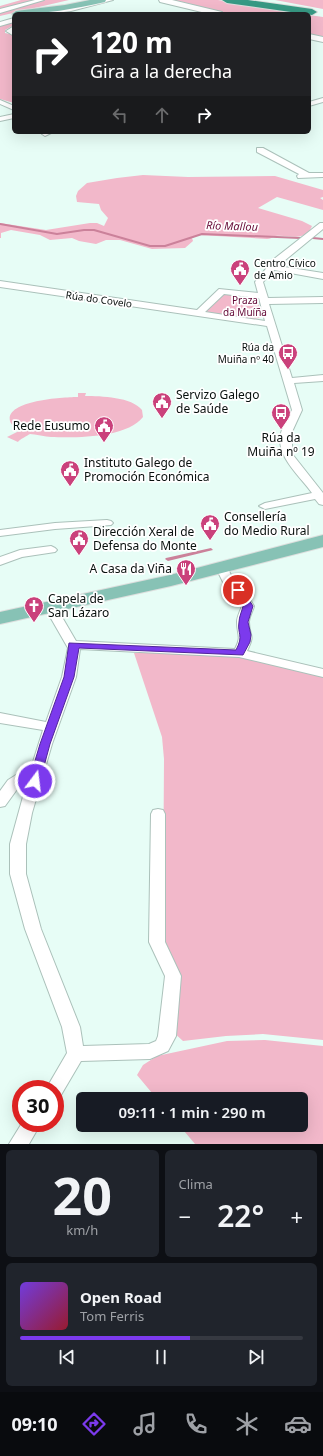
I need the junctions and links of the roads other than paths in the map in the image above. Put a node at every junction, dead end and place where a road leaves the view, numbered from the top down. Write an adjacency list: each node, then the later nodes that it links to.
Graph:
1 (59, 0): 10 (main road)
2 (76, 0): 10 (main road)
3 (102, 0): 14 (main road)
4 (110, 0): 10 (street)
5 (162, 0): 15 (street)
6 (227, 0): 16 (highway)
7 (247, 0): 16 (highway)
8 (258, 0): 12 (highway)
9 (271, 0): 12 (highway)
10 (43, 10): 11 (street); 13 (main road)
11 (0, 11)
12 (323, 11): 16 (highway)
13 (29, 12)
14 (33, 12)
15 (211, 12)
16 (312, 12)
17 (12, 15): 18 (main road)
18 (0, 18)
19 (12, 21): 20 (street)
20 (0, 24)
21 (311, 37): 22 (street)
22 (323, 40)
23 (313, 94): 24 (street)
24 (323, 96)
25 (323, 100): 27 (street)
26 (0, 102): 28 (street)
27 (311, 103)
28 (12, 107)
29 (12, 116): 30 (street)
30 (0, 119)
31 (260, 150): 34 (street)
32 (323, 175): 34 (street)
33 (298, 176): 34 (street)
34 (308, 176)
35 (323, 225): 36 (street)
36 (271, 267): 37 (street); 39 (street)
37 (323, 276)
38 (0, 284): 41 (street, Rúa do Covelo)
39 (263, 298): 40 (street); 41 (street); 42 (street)
40 (323, 300)
41 (199, 313): 42 (street, Rúa do Covelo)
42 (270, 324): 44 (street)
43 (323, 378): 44 (street)
44 (288, 381): 45 (street)
45 (321, 498): 46 (street)
46 (265, 506)
47 (107, 522): 48 (street)
48 (0, 533)
49 (323, 542): 54 (main road)
50 (51, 550): 52 (street)
51 (323, 551): 53 (main road)
52 (0, 561)
53 (224, 572): 54 (main road); 58 (street)
54 (171, 580): 55 (main road)
55 (51, 608): 56 (main road); 57 (street)
56 (0, 618)
57 (72, 645): 58 (street); 61 (street)
58 (239, 653): 59 (street)
59 (323, 673)
60 (0, 718): 61 (street)
61 (51, 727): 62 (street)
62 (39, 767): 63 (street); 65 (street)
63 (0, 802)
64 (158, 814): 65 (street)
65 (76, 1054): 66 (street)
66 (60, 1080)
67 (26, 1132): 68 (street)
68 (18, 1144)

